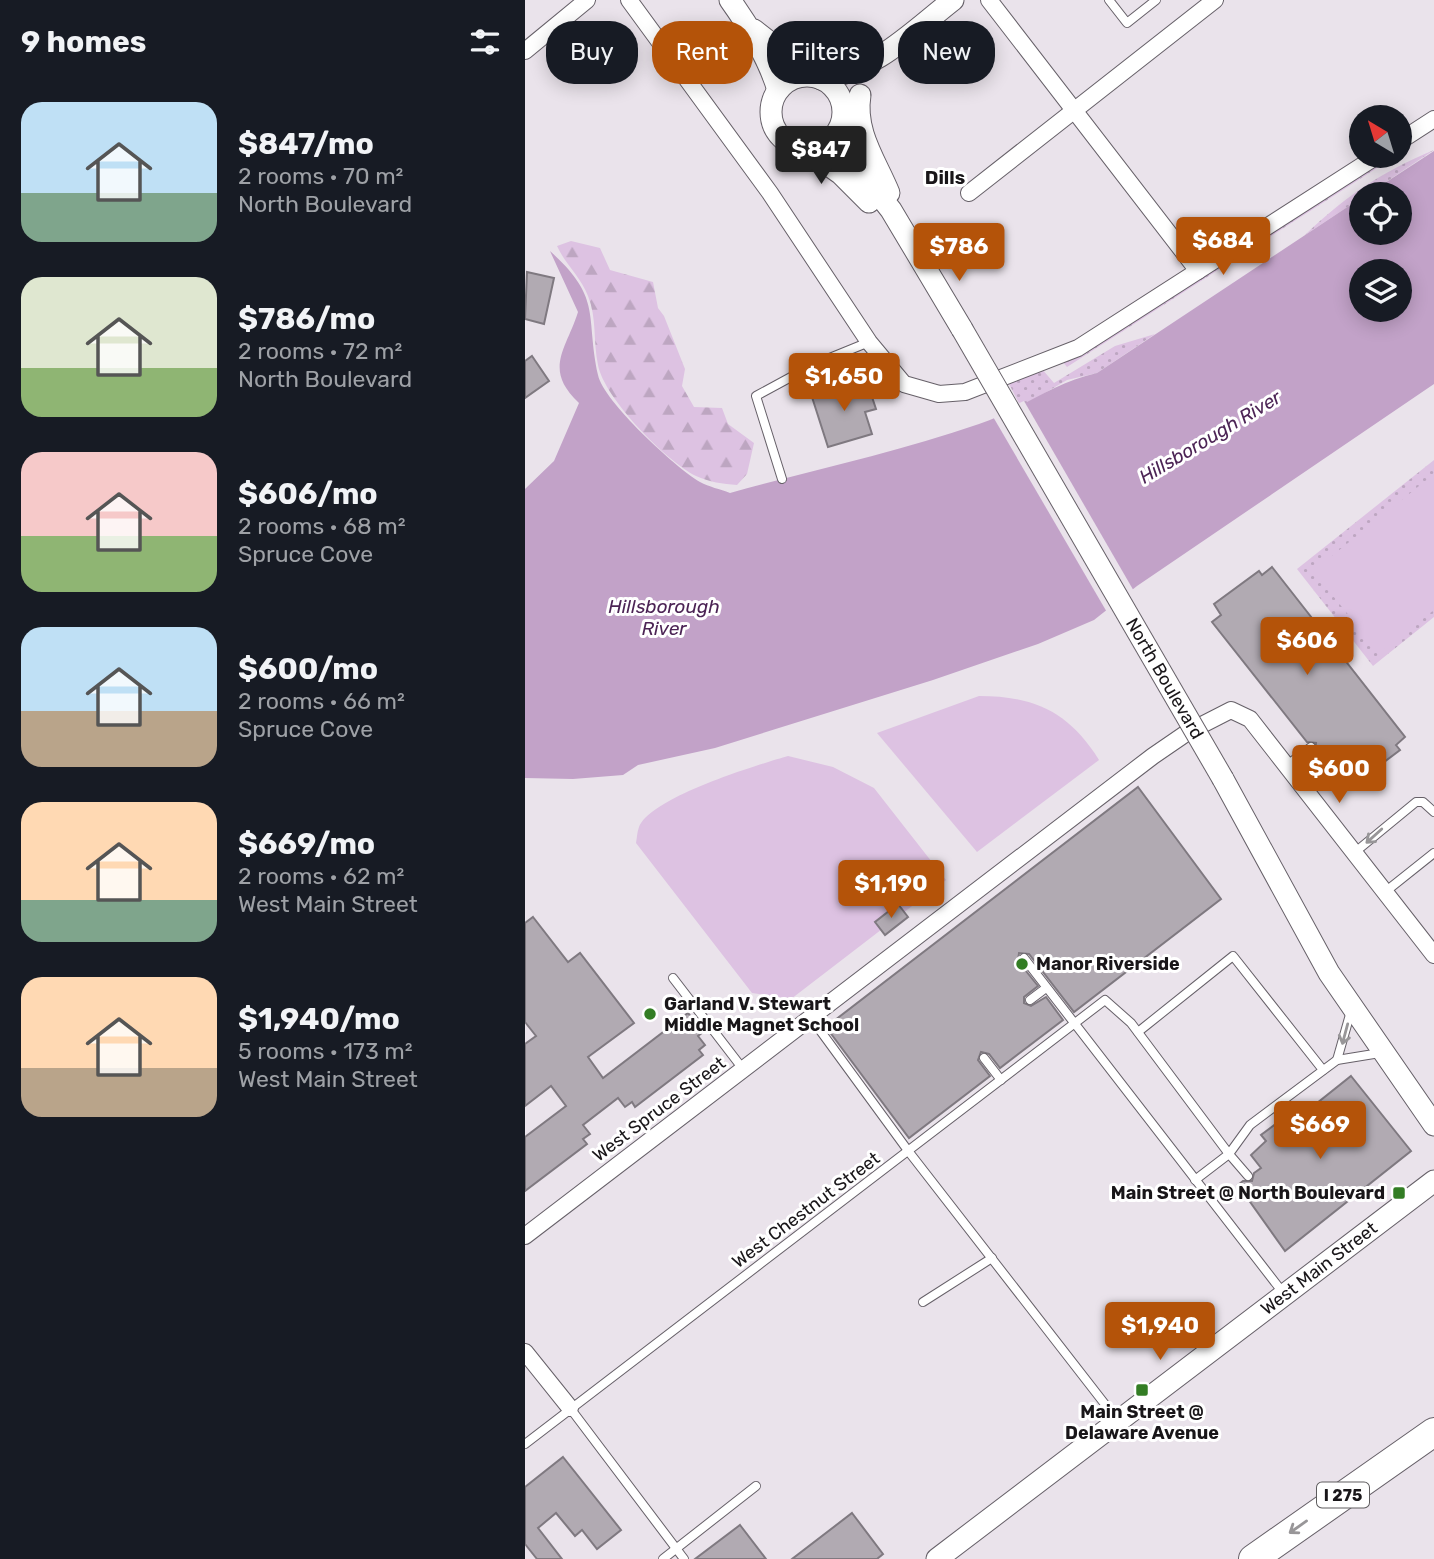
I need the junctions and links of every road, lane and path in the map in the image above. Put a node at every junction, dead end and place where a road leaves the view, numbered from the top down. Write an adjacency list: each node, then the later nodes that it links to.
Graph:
1 (587, 0): 11 (street)
2 (629, 0): 27 (street)
3 (730, 0): 9 (street)
4 (953, 0): 12 (street)
5 (989, 0): 18 (street)
6 (1109, 0): 7 (lane)
7 (1156, 0)
8 (1215, 0): 18 (street)
9 (746, 21)
10 (753, 33): 16 (street)
11 (525, 51)
12 (884, 56)
13 (787, 84): 16 (street)
14 (826, 84): 20 (street)
15 (867, 84): 17 (street)
16 (778, 90): 22 (street)
17 (860, 96): 20 (street); 25 (street)
18 (1074, 110): 24 (street); 26 (street)
19 (1434, 119): 21 (street)
20 (840, 126): 22 (street); 25 (street, North Boulevard)
21 (1412, 133)
22 (804, 148): 25 (street, North Boulevard)
23 (1358, 168): 26 (street)
24 (969, 192)
25 (900, 229): 40 (street, North Boulevard, bridge)
26 (1198, 271): 27 (street)
27 (869, 342): 28 (lane)
28 (782, 479)
29 (1311, 747): 30 (lane)
30 (1286, 766): 33 (street); 41 (street, West Spruce Street)
31 (1434, 812): 33 (lane, one-way to 33)
32 (1434, 853): 34 (lane)
33 (1353, 854): 34 (street)
34 (1385, 892): 35 (street)
35 (1434, 955)
36 (1024, 958): 38 (lane)
37 (673, 978): 47 (lane)
38 (1046, 988): 39 (lane); 42 (lane)
39 (1030, 1000)
40 (1352, 1008): 44 (street, North Boulevard); 46 (lane, one-way to 46)
41 (811, 1018): 47 (street, West Spruce Street); 51 (lane)
42 (1073, 1025): 43 (lane, West Chestnut Street); 49 (lane, West Chestnut Street); 54 (lane)
43 (1138, 1032): 48 (lane); 52 (lane)
44 (1382, 1052): 46 (lane); 50 (street, North Boulevard)
45 (984, 1058): 49 (lane)
46 (1337, 1060): 48 (lane)
47 (743, 1069): 58 (street, West Spruce Street)
48 (1323, 1070): 52 (lane)
49 (1001, 1080): 51 (lane, West Chestnut Street)
50 (1434, 1125)
51 (909, 1152): 59 (lane); 63 (lane, West Chestnut Street)
52 (1229, 1154): 53 (lane); 54 (lane)
53 (1248, 1176)
54 (1195, 1180): 60 (lane)
55 (1434, 1181): 57 (street, West Main Street)
56 (1434, 1194): 57 (street)
57 (1409, 1199): 60 (street, West Main Street)
58 (525, 1236)
59 (992, 1258): 61 (lane); 64 (lane)
60 (1284, 1294): 64 (street, West Main Street)
61 (923, 1302)
62 (525, 1352): 63 (street)
63 (570, 1408): 66 (lane, West Chestnut Street); 68 (lane)
64 (1118, 1420): 71 (street, West Main Street)
65 (1434, 1432): 72 (highway, I 275, one-way to 72)
66 (525, 1444)
67 (756, 1486): 68 (lane)
68 (677, 1549): 69 (lane); 70 (lane)
69 (663, 1559)
70 (684, 1559)
71 (937, 1559)
72 (1253, 1559)

